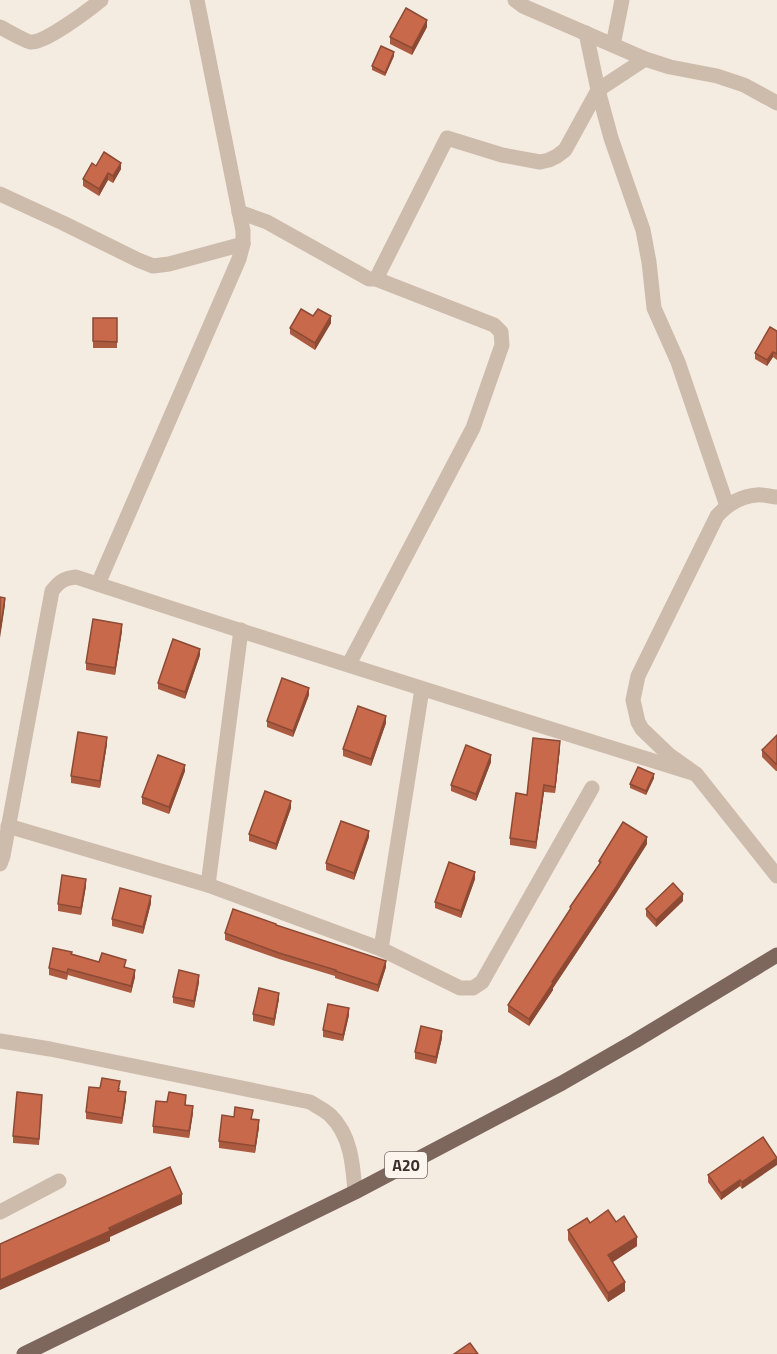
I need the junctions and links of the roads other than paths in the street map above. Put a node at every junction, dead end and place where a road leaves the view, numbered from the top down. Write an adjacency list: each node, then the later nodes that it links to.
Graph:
1 (101, 0): 5 (street)
2 (196, 0): 12 (street)
3 (515, 0): 6 (street)
4 (622, 0): 7 (street)
5 (0, 27)
6 (586, 33): 7 (street); 9 (street)
7 (613, 45): 8 (street)
8 (645, 59): 9 (street); 10 (street)
9 (598, 90): 14 (street); 16 (street)
10 (777, 103)
11 (0, 194): 13 (street)
12 (239, 212): 13 (street); 14 (street)
13 (243, 244): 17 (street)
14 (376, 279): 19 (street)
15 (777, 497): 16 (street)
16 (727, 506): 21 (street)
17 (98, 584): 18 (street); 23 (street)
18 (241, 630): 19 (street); 26 (street)
19 (349, 664): 20 (street)
20 (422, 689): 21 (street); 27 (street)
21 (696, 774): 25 (street)
22 (592, 788): 27 (street)
23 (8, 826): 24 (street); 26 (street)
24 (0, 864)
25 (777, 876)
26 (208, 885): 27 (street)
27 (381, 949)
28 (777, 955): 31 (main road, A20)
29 (0, 1041): 31 (street)
30 (59, 1181): 32 (street)
31 (355, 1192): 33 (main road, A20)
32 (0, 1212)
33 (24, 1354)

